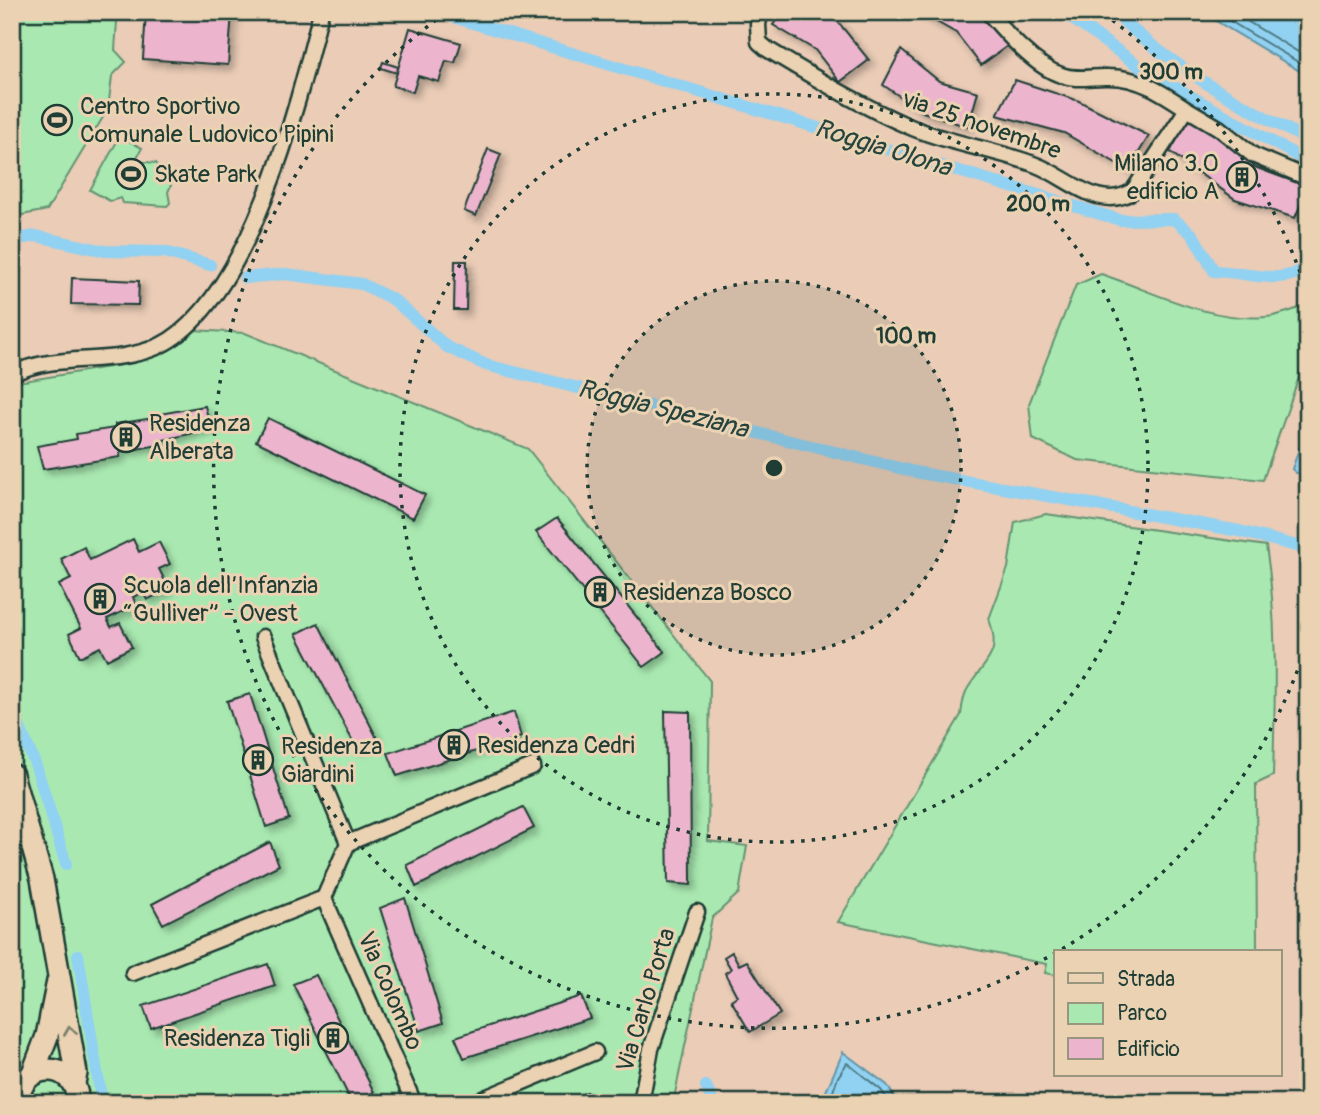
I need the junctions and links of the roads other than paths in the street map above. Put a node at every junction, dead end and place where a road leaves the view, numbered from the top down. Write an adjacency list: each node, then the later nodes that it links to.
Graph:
1 (321, 12): 6 (street)
2 (761, 12): 4 (street, via 25 novembre)
3 (988, 12): 4 (street)
4 (1187, 109): 5 (street)
5 (1308, 178)
6 (12, 374)
7 (263, 637): 10 (street)
8 (533, 766): 10 (street)
9 (12, 775): 14 (street)
10 (348, 843): 11 (street)
11 (324, 898): 13 (street); 18 (street, Via Colombo)
12 (697, 912): 20 (street, Via Carlo Porta)
13 (133, 973)
14 (58, 981): 16 (street); 17 (street, one-way to 14)
15 (595, 1052): 19 (street)
16 (21, 1089): 17 (street)
17 (76, 1093)
18 (414, 1103)
19 (473, 1103)
20 (641, 1103)

